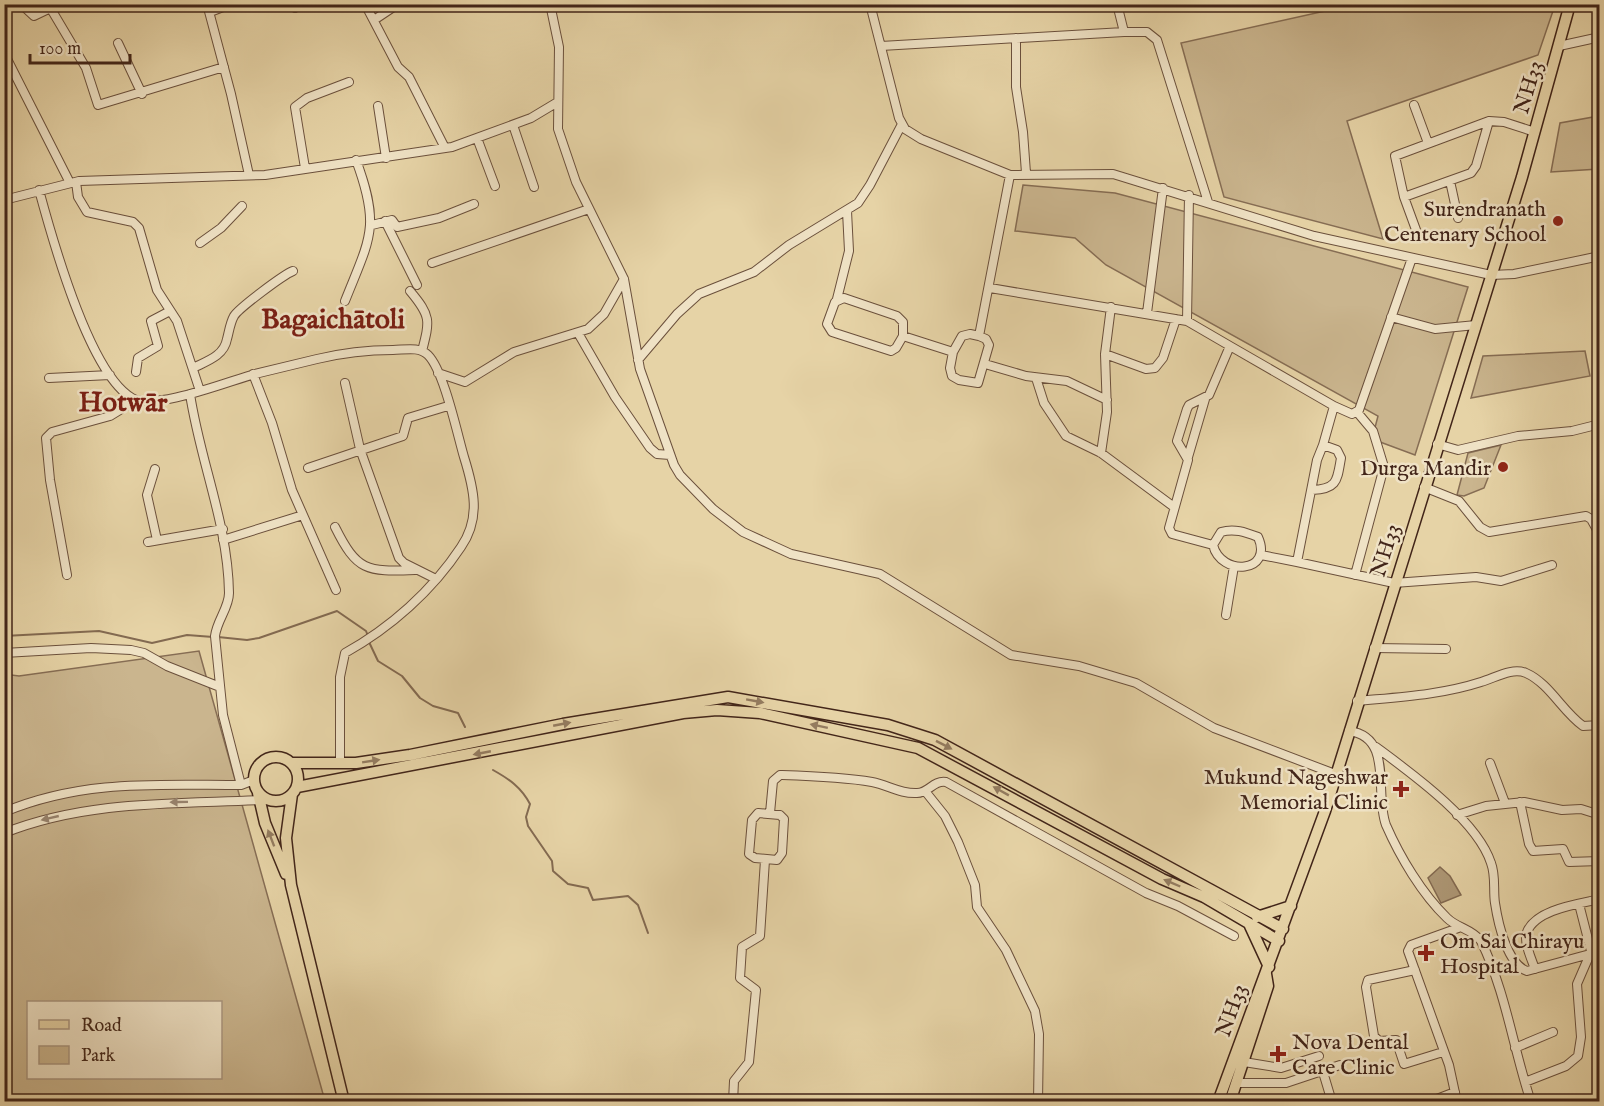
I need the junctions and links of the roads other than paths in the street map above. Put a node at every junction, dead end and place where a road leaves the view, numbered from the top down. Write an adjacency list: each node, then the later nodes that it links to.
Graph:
1 (21, 4): 9 (street)
2 (231, 4): 10 (street)
3 (365, 4): 11 (street)
4 (398, 4): 11 (street)
5 (550, 4): 22 (street)
6 (870, 4): 16 (street)
7 (1117, 4): 12 (street)
8 (1570, 4): 17 (main road, NH33)
9 (55, 7): 21 (street)
10 (209, 8): 19 (street)
11 (374, 20): 33 (street)
12 (1124, 32): 14 (street); 49 (street)
13 (1599, 37): 17 (street)
14 (1016, 38): 16 (street); 37 (street)
15 (118, 43): 21 (street)
16 (881, 46): 29 (street)
17 (1559, 46): 30 (main road, NH33)
18 (4, 53): 40 (street)
19 (224, 67): 21 (street); 38 (street)
20 (349, 82): 36 (street)
21 (142, 94)
22 (556, 103): 25 (street); 26 (street)
23 (1414, 105): 32 (street)
24 (378, 106): 34 (street)
25 (543, 112): 26 (street); 28 (street)
26 (556, 119): 52 (street)
27 (1489, 121): 30 (street); 32 (street); 41 (street)
28 (513, 124): 31 (street); 43 (street)
29 (902, 124): 39 (street); 53 (street)
30 (1535, 132): 63 (main road, NH33)
31 (477, 138): 33 (street); 42 (street)
32 (1428, 143): 47 (street)
33 (445, 148): 34 (street)
34 (386, 158): 35 (street)
35 (356, 160): 36 (street); 56 (street)
36 (305, 168): 38 (street)
37 (1026, 173): 39 (street); 44 (street)
38 (249, 175): 40 (street)
39 (1010, 175): 65 (street)
40 (73, 182): 45 (street); 69 (street)
41 (1450, 182): 47 (street); 54 (street)
42 (495, 186)
43 (534, 187)
44 (1163, 188): 46 (street); 70 (street)
45 (39, 190): 48 (street); 88 (street)
46 (1189, 195): 49 (street); 73 (street)
47 (1404, 197): 57 (street)
48 (4, 200)
49 (1208, 202): 60 (street)
50 (474, 204): 55 (street)
51 (242, 206): 58 (street)
52 (589, 208): 61 (street); 64 (street)
53 (847, 211): 66 (street); 82 (street)
54 (1458, 218)
55 (385, 221): 56 (street); 79 (street)
56 (372, 225): 67 (street)
57 (1419, 238)
58 (200, 243)
59 (1599, 256): 63 (street)
60 (1412, 258): 63 (street); 71 (street)
61 (432, 263)
62 (293, 271): 84 (street)
63 (1491, 275): 74 (main road, NH33)
64 (624, 279): 75 (street); 82 (street)
65 (990, 288): 68 (street); 77 (street)
66 (837, 299): 76 (street); 76 (street)
67 (345, 301)
68 (1111, 307): 70 (street); 81 (street)
69 (170, 311): 84 (street); 85 (street)
70 (1147, 313): 72 (street)
71 (1391, 317): 74 (street); 98 (street)
72 (1176, 319): 73 (street); 81 (street)
73 (1186, 321): 78 (street)
74 (1476, 325): 100 (main road, NH33)
75 (578, 333): 86 (street); 104 (street)
76 (903, 336): 80 (street)
77 (980, 336): 80 (street); 83 (street)
78 (1230, 346): 93 (street); 97 (street)
79 (422, 351): 86 (street); 87 (street)
80 (953, 352): 83 (street)
81 (1104, 354): 95 (street)
82 (638, 360): 104 (street)
83 (985, 364): 90 (street)
84 (193, 368): 92 (street)
85 (136, 372)
86 (438, 373): 96 (street)
87 (254, 374): 92 (street); 111 (street)
88 (110, 375): 89 (street); 94 (street)
89 (49, 378)
90 (1036, 378): 95 (street); 103 (street)
91 (345, 383): 102 (street)
92 (195, 393): 94 (street); 113 (street)
93 (1205, 399): 105 (street); 105 (street)
94 (136, 400): 122 (street)
95 (1107, 400): 103 (street)
96 (448, 406): 102 (street); 124 (street)
97 (1334, 406): 98 (street); 101 (street)
98 (1357, 412): 123 (street)
99 (1599, 424): 100 (street)
100 (1437, 444): 108 (main road, NH33)
101 (1323, 445): 109 (street); 109 (street)
102 (360, 449): 106 (street); 121 (street)
103 (1101, 453): 110 (street)
104 (670, 455): 139 (street)
105 (1188, 457): 110 (street)
106 (308, 468)
107 (155, 469): 113 (street)
108 (1424, 487): 114 (street); 125 (main road, NH33)
109 (1312, 490): 118 (street)
110 (1174, 507): 116 (street)
111 (303, 515): 115 (street); 126 (street)
112 (334, 527): 121 (street)
113 (223, 529): 115 (street)
114 (1599, 535)
115 (223, 540): 131 (street)
116 (1214, 545): 117 (street); 120 (street)
117 (1261, 555): 118 (street); 120 (street)
118 (1297, 562): 123 (street)
119 (1552, 565): 125 (street)
120 (1233, 566): 127 (street)
121 (418, 570): 124 (street)
122 (67, 575)
123 (1355, 575): 125 (street)
124 (436, 579): 137 (street)
125 (1394, 583): 128 (main road, NH33)
126 (336, 590)
127 (1226, 615)
128 (1374, 648): 129 (street); 132 (main road, NH33)
129 (1446, 649)
130 (4, 653): 131 (street)
131 (220, 687): 141 (street)
132 (1357, 701): 133 (street); 134 (main road, NH33)
133 (1599, 725)
134 (1348, 731): 135 (street); 139 (main road, NH33)
135 (1376, 747): 149 (street); 160 (street)
136 (292, 763): 137 (main road); 140 (main road); 142 (main road)
137 (340, 763): 158 (main road, one-way to 158)
138 (1490, 763): 146 (street)
139 (1335, 774): 157 (main road, NH33)
140 (255, 784): 141 (street); 142 (main road); 144 (main road)
141 (241, 785): 147 (street)
142 (295, 791): 154 (main road); 159 (main road, one-way to 142)
143 (925, 791): 148 (street); 162 (street); 180 (street)
144 (262, 800): 151 (street, one-way to 151); 154 (main road, one-way to 144)
145 (1520, 802): 146 (street); 150 (street); 153 (street)
146 (1505, 803): 149 (street)
147 (4, 812)
148 (770, 813): 152 (street); 152 (street)
149 (1457, 815): 165 (street)
150 (1599, 815)
151 (4, 833)
152 (765, 860): 179 (street)
153 (1599, 861)
154 (291, 885): 178 (main road)
155 (1599, 899): 156 (street)
156 (1579, 904): 164 (street); 165 (street)
157 (1291, 906): 158 (main road); 161 (main road, NH33)
158 (1257, 916): 161 (main road)
159 (1249, 925): 163 (main road); 166 (main road)
160 (1461, 927): 167 (street); 169 (street)
161 (1283, 930): 163 (main road, NH33)
162 (1234, 936)
163 (1279, 941): 166 (main road, NH33)
164 (1593, 952): 165 (street); 175 (street)
165 (1535, 969)
166 (1268, 970): 172 (main road); 181 (main road, NH33)
167 (1415, 970): 170 (street); 170 (street)
168 (1553, 1032): 169 (street)
169 (1515, 1048): 175 (street)
170 (1443, 1052): 177 (street)
171 (1318, 1056): 172 (street)
172 (1244, 1062): 176 (main road)
173 (1341, 1065): 174 (street)
174 (1323, 1072): 176 (street); 183 (street)
175 (1525, 1082): 185 (street)
176 (1237, 1083): 182 (main road)
177 (1456, 1097): 184 (street)
178 (344, 1101)
179 (733, 1101)
180 (1038, 1101)
181 (1218, 1101)
182 (1230, 1101)
183 (1332, 1101)
184 (1429, 1101)
185 (1530, 1101)

